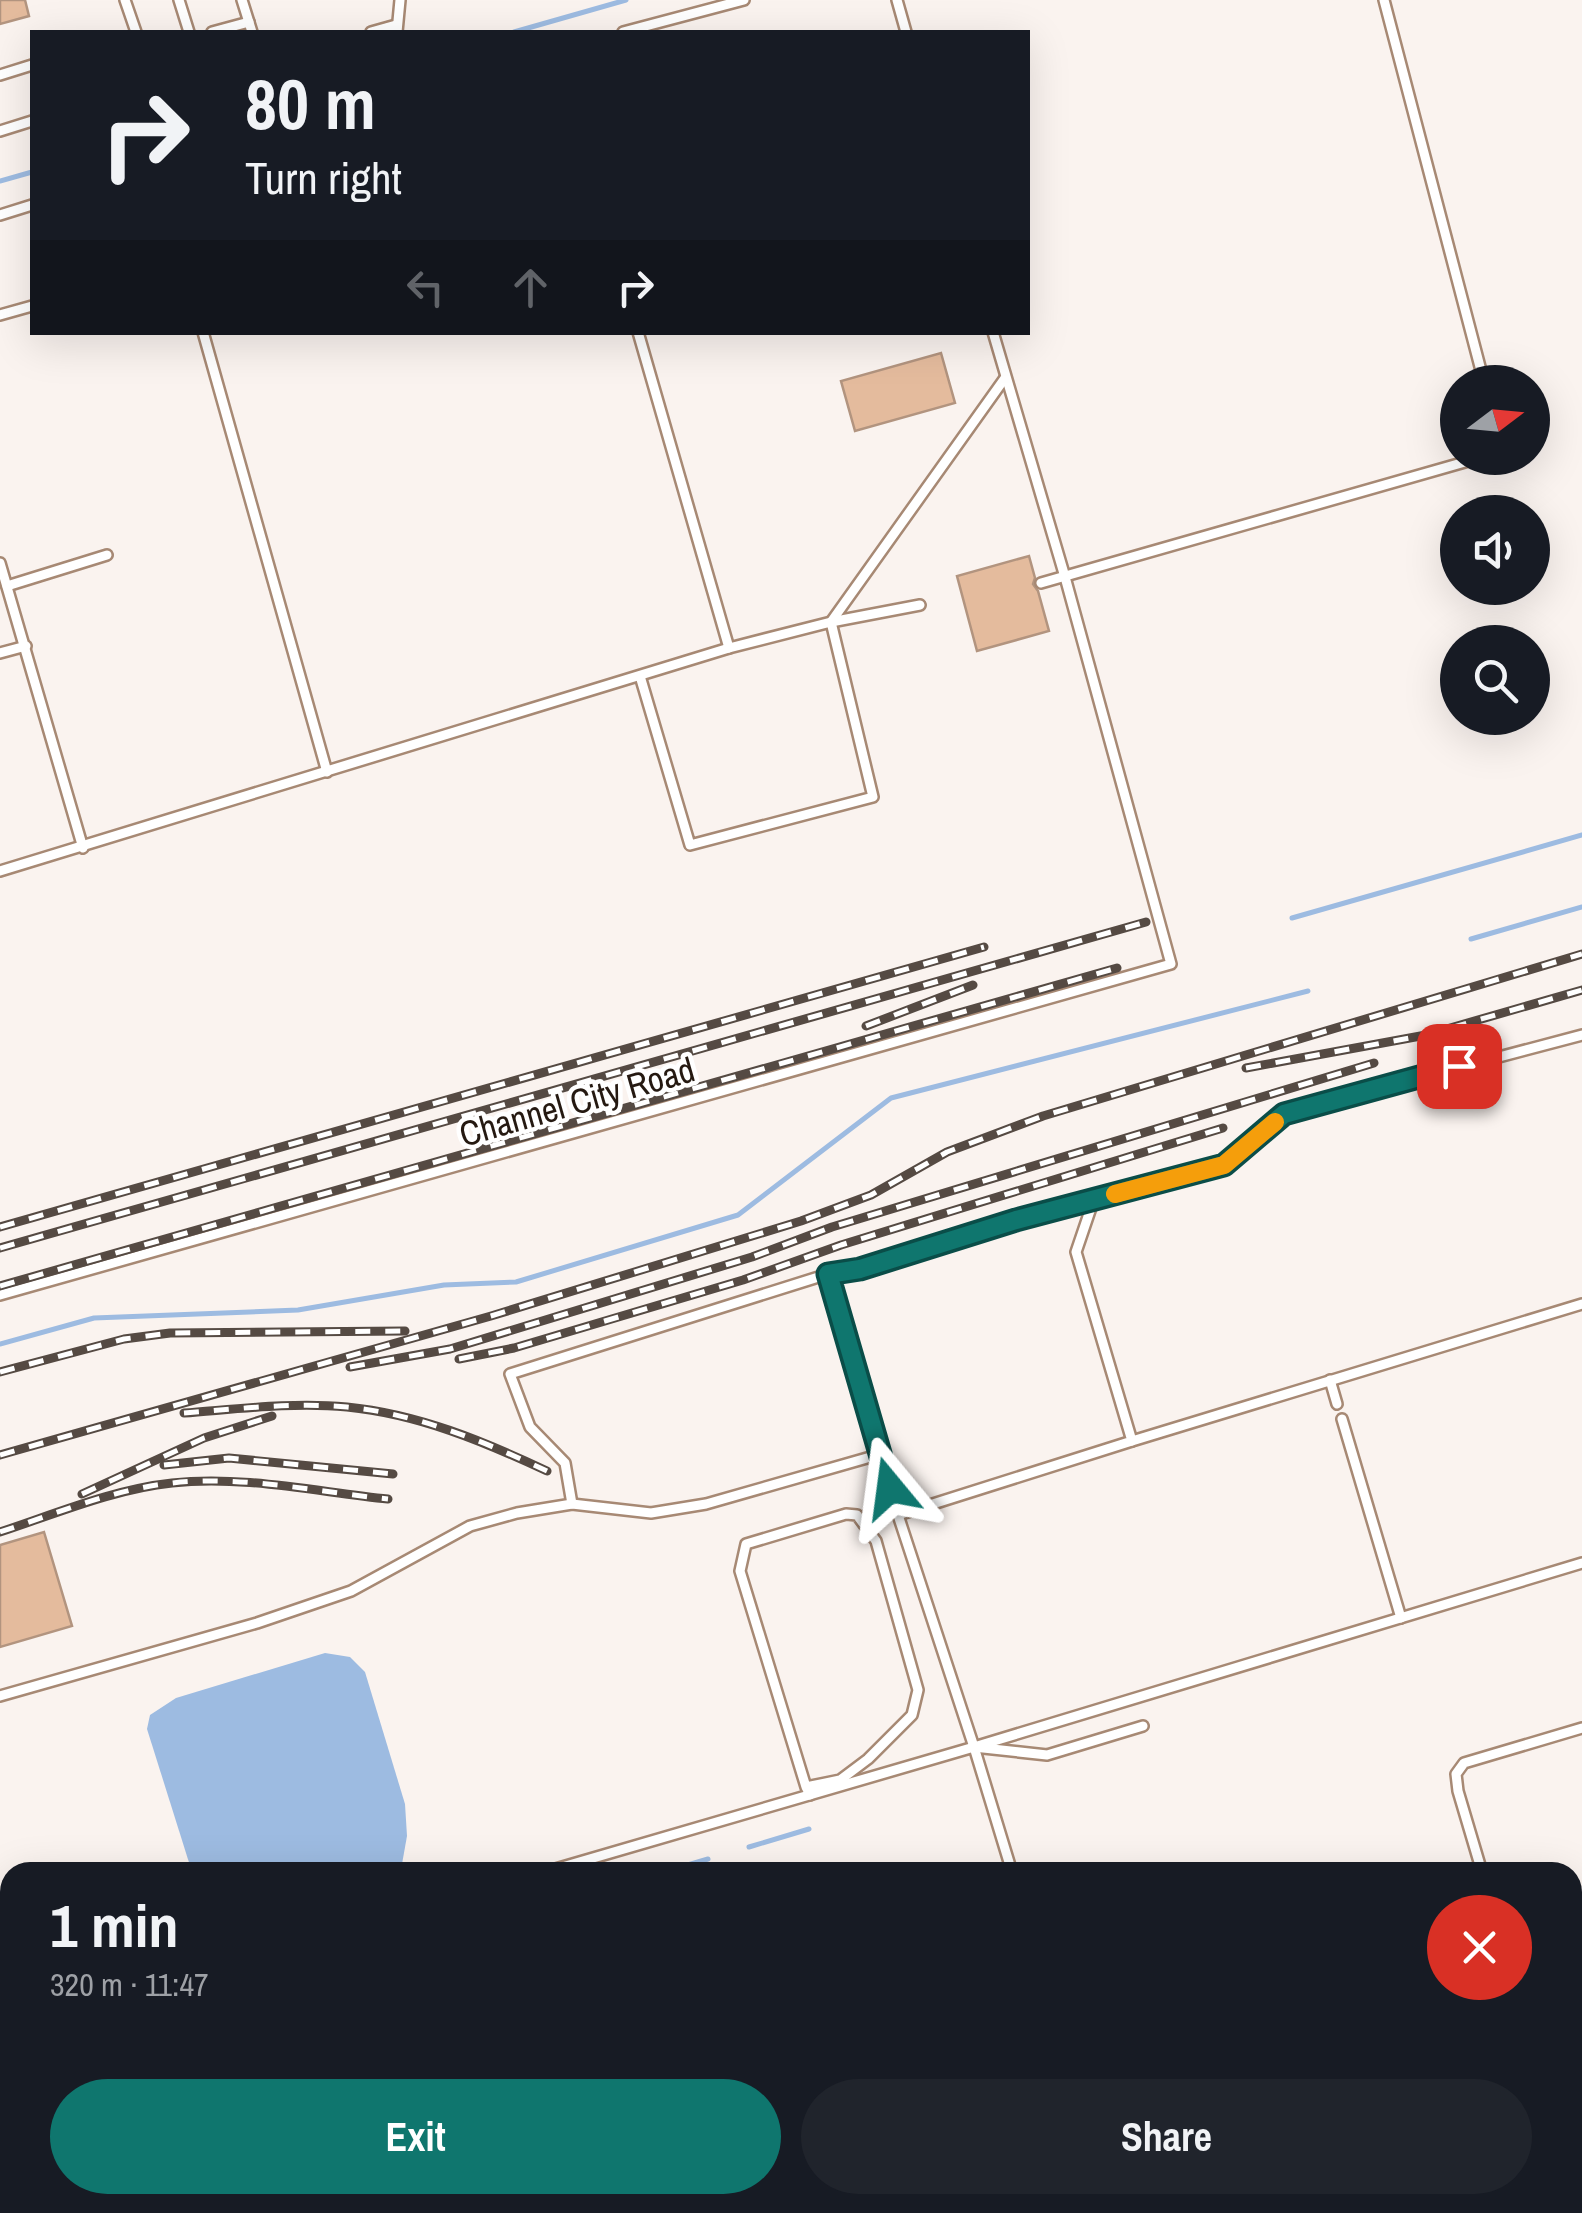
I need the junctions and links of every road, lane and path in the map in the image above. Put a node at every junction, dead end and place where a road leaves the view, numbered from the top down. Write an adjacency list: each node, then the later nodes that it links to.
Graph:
1 (125, 0): 10 (lane)
2 (180, 0): 11 (lane)
3 (242, 0): 8 (lane)
4 (400, 0): 9 (lane)
5 (744, 0): 12 (lane)
6 (897, 0): 13 (lane)
7 (1384, 0): 25 (lane)
8 (250, 27)
9 (396, 29)
10 (135, 30)
11 (188, 30)
12 (630, 30)
13 (905, 30)
14 (30, 66): 15 (lane)
15 (0, 75)
16 (30, 122): 17 (lane)
17 (0, 131)
18 (30, 206): 19 (lane)
19 (0, 216)
20 (30, 307): 21 (lane)
21 (0, 315)
22 (204, 335): 39 (lane)
23 (639, 335): 36 (lane)
24 (994, 335): 26 (lane)
25 (1480, 365)
26 (1006, 378): 30 (lane); 34 (lane)
27 (1440, 470): 30 (lane)
28 (107, 555): 32 (lane)
29 (0, 563): 32 (lane)
30 (1064, 578): 31 (lane); 45 (lane, Channel City Road)
31 (1041, 582)
32 (7, 586): 35 (lane)
33 (920, 605): 34 (lane)
34 (831, 622): 36 (lane); 38 (lane)
35 (26, 646): 37 (lane); 40 (lane)
36 (730, 648): 38 (lane)
37 (0, 653)
38 (640, 676): 39 (lane)
39 (327, 772): 40 (lane)
40 (83, 848): 41 (lane)
41 (0, 871)
42 (1582, 1035): 43 (lane)
43 (1094, 1199): 44 (lane); 50 (lane)
44 (828, 1274): 51 (lane); 53 (lane)
45 (0, 1295)
46 (1582, 1304): 47 (lane)
47 (1330, 1380): 48 (lane); 50 (lane)
48 (1337, 1404)
49 (1342, 1419): 57 (lane)
50 (1132, 1441): 54 (lane)
51 (881, 1454): 52 (lane); 53 (lane)
52 (890, 1488): 54 (lane); 55 (lane)
53 (572, 1504): 58 (lane)
54 (898, 1515): 61 (lane)
55 (862, 1522): 62 (lane); 62 (lane)
56 (1582, 1563): 57 (lane)
57 (1401, 1618): 61 (lane)
58 (0, 1696)
59 (1143, 1726): 61 (lane)
60 (1582, 1728): 65 (lane)
61 (974, 1746): 62 (lane); 64 (lane)
62 (808, 1791): 63 (lane)
63 (577, 1862)
64 (1009, 1862)
65 (1479, 1862)

